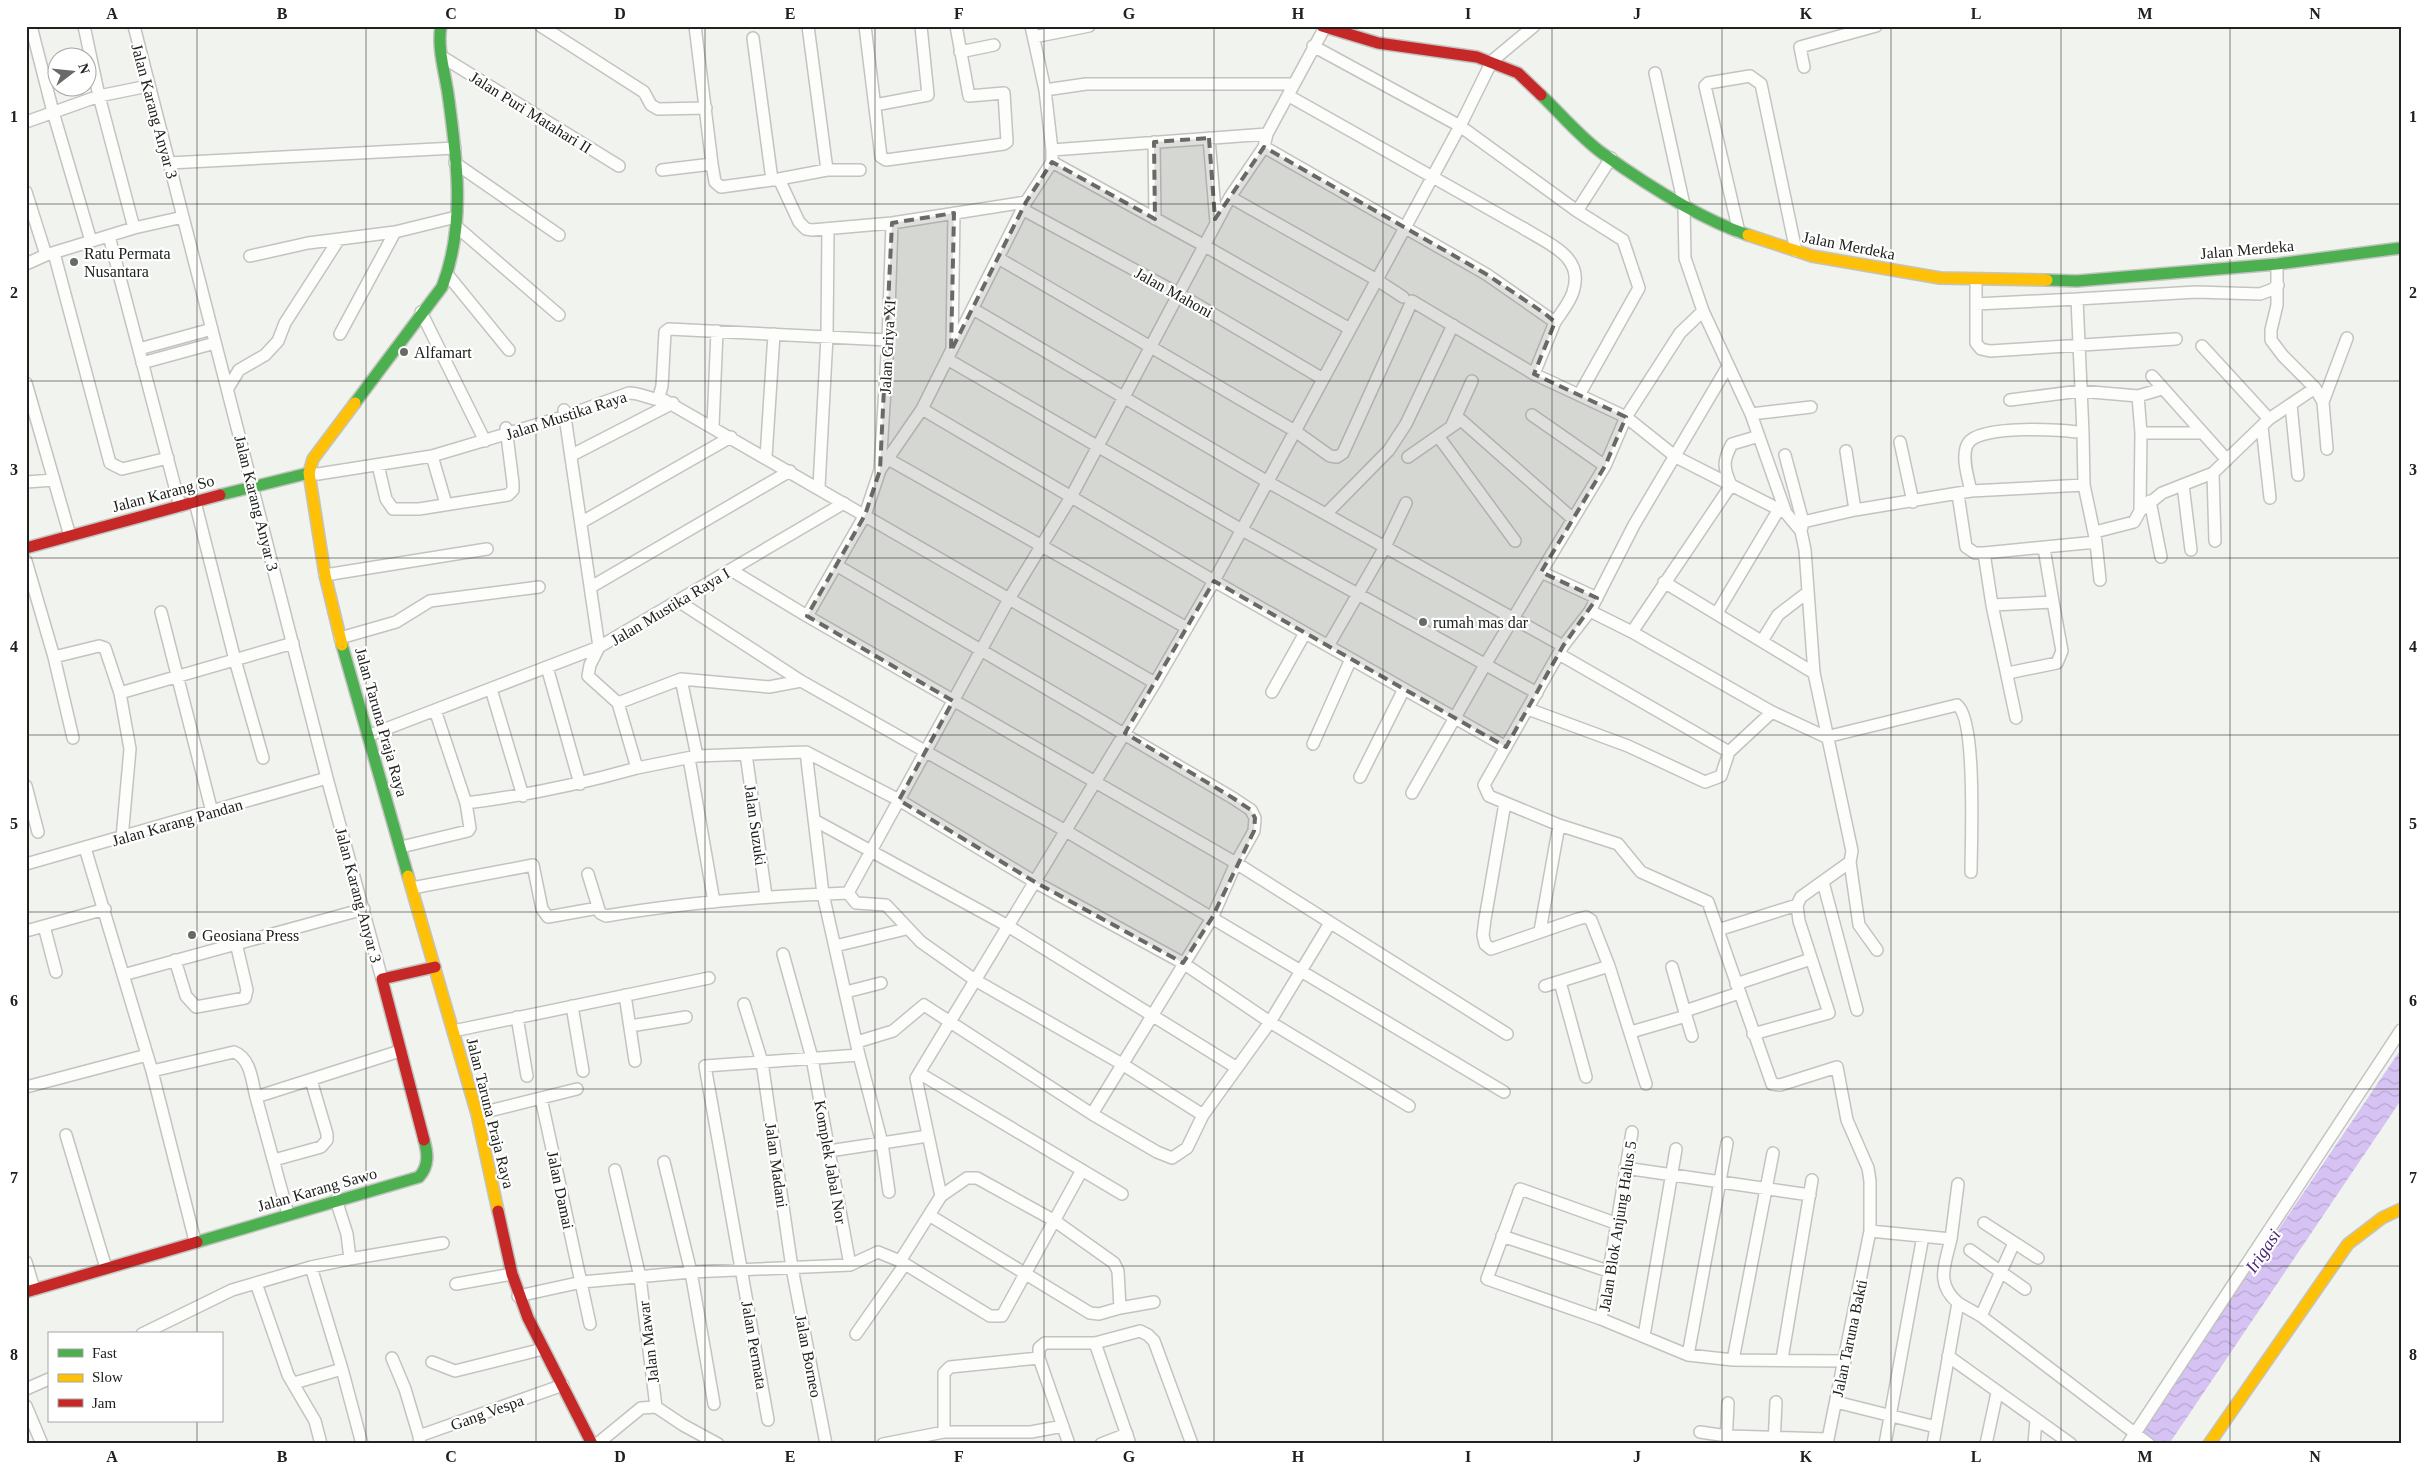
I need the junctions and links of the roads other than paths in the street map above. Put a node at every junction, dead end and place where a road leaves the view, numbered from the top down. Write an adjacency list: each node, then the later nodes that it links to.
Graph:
1 (31, 26): 32 (street)
2 (84, 26): 28 (street)
3 (134, 26): 26 (street, Jalan Karang Anyar 3)
4 (541, 26): 31 (street)
5 (695, 26): 31 (street)
6 (808, 26): 48 (street)
7 (865, 26): 30 (street)
8 (921, 26): 30 (street)
9 (956, 26): 20 (street)
10 (1089, 26): 16 (street)
11 (1533, 26): 22 (street)
12 (1876, 26): 15 (street)
13 (439, 27): 21 (street)
14 (1324, 27): 19 (street); 22 (street, Jalan Merdeka)
15 (1858, 29): 23 (street)
16 (1032, 32): 27 (street)
17 (753, 38): 51 (street)
18 (994, 45): 20 (street)
19 (1313, 46): 25 (street); 34 (street)
20 (960, 52): 30 (street)
21 (444, 58): 39 (street); 46 (street, Jalan Puri Matahari II)
22 (1492, 61): 34 (street); 41 (street, Jalan Merdeka)
23 (1804, 67)
24 (1655, 74): 54 (street)
25 (1294, 84): 27 (street); 29 (street)
26 (148, 86): 28 (street); 43 (street, Jalan Karang Anyar 3)
27 (1044, 90): 40 (street)
28 (99, 96): 32 (street); 64 (street)
29 (1289, 96): 35 (street); 50 (street)
30 (875, 105)
31 (706, 108): 45 (street)
32 (53, 112): 33 (street); 71 (street)
33 (26, 122)
34 (1460, 126): 50 (street); 56 (street)
35 (1267, 134): 36 (street); 38 (street)
36 (1209, 138): 37 (street); 62 (street)
37 (1154, 142): 40 (street); 59 (street)
38 (1264, 147): 53 (street); 63 (street)
39 (455, 148): 43 (street); 44 (street)
40 (1052, 150): 42 (street)
41 (1611, 158): 54 (street, Jalan Merdeka); 56 (street)
42 (1052, 162): 55 (street); 59 (street)
43 (169, 163): 58 (street, Jalan Karang Anyar 3)
44 (455, 163): 60 (street); 68 (street)
45 (712, 164): 47 (street); 51 (street)
46 (618, 166)
47 (662, 170)
48 (827, 170): 49 (street); 51 (street)
49 (860, 170)
50 (1432, 177): 63 (street); 92 (street)
51 (776, 180): 65 (street)
52 (26, 192): 75 (street)
53 (1230, 197): 62 (street); 82 (street)
54 (1684, 205): 67 (street, Jalan Merdeka); 89 (street)
55 (1024, 206): 57 (street); 77 (street); 84 (street, Jalan Mahoni)
56 (1577, 211): 121 (street)
57 (954, 214): 61 (street); 109 (street)
58 (183, 217): 64 (street); 94 (street, Jalan Karang Anyar 3)
59 (1155, 218): 72 (street)
60 (457, 222): 66 (street); 80 (street); 91 (street)
61 (892, 223): 65 (street); 102 (street, Jalan Griya XI)
62 (1216, 224): 72 (street)
63 (1405, 227): 82 (street); 92 (street)
64 (134, 228): 69 (street)
65 (828, 230): 99 (street)
66 (395, 232): 70 (street); 97 (street)
67 (1738, 232): 74 (street, Jalan Merdeka); 74 (street)
68 (559, 235)
69 (110, 236): 71 (street); 107 (street)
70 (339, 239): 76 (street); 117 (street)
71 (91, 241): 75 (street)
72 (1205, 246): 84 (street); 96 (street)
73 (2401, 248): 79 (street, Jalan Merdeka)
74 (1796, 251): 81 (street, Jalan Merdeka)
75 (50, 254): 78 (street); 155 (street)
76 (250, 256)
77 (998, 258): 88 (street); 104 (street)
78 (26, 264)
79 (2277, 264): 81 (street, Jalan Merdeka); 83 (street)
80 (447, 274): 90 (street); 108 (street)
81 (1976, 279): 87 (street)
82 (1377, 280): 85 (street); 96 (street)
83 (2278, 285): 86 (street); 118 (street)
84 (1179, 294): 104 (street); 114 (street, Jalan Mahoni)
85 (1403, 297)
86 (2077, 299): 87 (street); 105 (street)
87 (1976, 304): 105 (street)
88 (973, 309): 109 (street); 123 (street)
89 (1703, 311): 111 (street); 133 (street)
90 (421, 312): 145 (street); 163 (street)
91 (560, 315)
92 (1555, 322): 112 (street)
93 (1453, 325): 112 (street); 137 (street); 188 (street)
94 (212, 329): 103 (street, Jalan Karang Anyar 3); 107 (street)
95 (717, 330): 98 (street); 124 (street); 135 (street)
96 (1350, 330): 114 (street)
97 (340, 334)
98 (774, 334): 99 (street); 153 (street)
99 (827, 336): 102 (street); 173 (street)
100 (2347, 338): 126 (street)
101 (2176, 339): 105 (street)
102 (888, 340): 161 (street, Jalan Griya XI)
103 (215, 343): 110 (street); 117 (street, Jalan Karang Anyar 3)
104 (1151, 346): 123 (street); 137 (street)
105 (2078, 346): 120 (street)
106 (2202, 346): 134 (street)
107 (139, 349): 110 (street)
108 (509, 350)
109 (950, 355): 129 (street); 147 (street)
110 (142, 362): 155 (street)
111 (1728, 366): 131 (street); 154 (street)
112 (1534, 374): 121 (street)
113 (2152, 376): 119 (street)
114 (1323, 379): 137 (street)
115 (1472, 380): 136 (street)
116 (26, 383): 166 (street)
117 (228, 388): 172 (street, Jalan Karang Anyar 3)
118 (2315, 388): 126 (street); 127 (street)
119 (2162, 389): 122 (street); 141 (street)
120 (2080, 391): 122 (street); 125 (street); 139 (street)
121 (1579, 395): 133 (street)
122 (2138, 396): 140 (street)
123 (1124, 397): 147 (street); 168 (street)
124 (664, 399): 130 (street, Jalan Mustika Raya); 135 (street, Jalan Mustika Raya); 150 (street)
125 (2010, 400)
126 (2323, 402): 148 (street)
127 (2291, 405): 134 (street); 165 (street)
128 (1812, 407): 131 (street)
129 (922, 409): 157 (street); 176 (street)
130 (565, 413): 138 (street, Jalan Mustika Raya); 150 (street, Jalan Mustika Raya I)
131 (1752, 414): 143 (street)
132 (1532, 415): 160 (street)
133 (1626, 417): 154 (street); 160 (street)
134 (2265, 423): 158 (street); 177 (street)
135 (713, 426): 144 (street, Jalan Mustika Raya)
136 (1450, 428): 142 (street); 190 (street)
137 (1295, 431): 168 (street)
138 (507, 432): 145 (street, Jalan Mustika Raya); 183 (street)
139 (2083, 433): 170 (street); 174 (street)
140 (2141, 433): 141 (street); 187 (street)
141 (2204, 433): 158 (street)
142 (1438, 436): 156 (street); 196 (street)
143 (1759, 436): 169 (street); 186 (street)
144 (731, 437): 153 (street, Jalan Mustika Raya); 191 (street)
145 (485, 438): 152 (street, Jalan Mustika Raya); 163 (street, Jalan Mustika Raya)
146 (1900, 442): 180 (street)
147 (1097, 448): 176 (street); 193 (street)
148 (2327, 449)
149 (1846, 451): 185 (street)
150 (572, 455): 191 (street, Jalan Mustika Raya I)
151 (1785, 455): 192 (street)
152 (432, 456): 159 (street, Jalan Mustika Raya); 183 (street)
153 (766, 457): 162 (street, Jalan Mustika Raya)
154 (1676, 457): 169 (street); 218 (street)
155 (168, 458): 184 (street)
156 (1408, 458)
157 (888, 459): 161 (street); 198 (street)
158 (2227, 460): 164 (street)
159 (378, 465): 163 (street, Jalan Mustika Raya); 183 (street)
160 (1605, 466): 190 (street)
161 (880, 470): 189 (street)
162 (790, 471): 173 (street, Jalan Mustika Raya); 215 (street)
163 (309, 473): 172 (street, Jalan Karang So); 210 (street, Jalan Taruna Praja Raya)
164 (2213, 473): 171 (street); 197 (street)
165 (2298, 476)
166 (54, 480): 167 (street); 194 (street)
167 (26, 482)
168 (1268, 482): 188 (street); 193 (street)
169 (1731, 485): 186 (street); 213 (street)
170 (2084, 485): 174 (street); 195 (street)
171 (2183, 485): 178 (street); 203 (street)
172 (253, 486): 179 (street, Jalan Karang So); 233 (street, Jalan Karang Anyar 3)
173 (819, 487): 181 (street, Jalan Mustika Raya)
174 (1971, 491): 175 (street)
175 (1958, 494): 180 (street); 204 (street)
176 (1071, 497): 198 (street); 212 (street)
177 (2270, 498)
178 (2150, 501): 187 (street); 205 (street)
179 (195, 502): 184 (street, Jalan Karang So); 240 (street)
180 (1914, 502): 185 (street)
181 (844, 503): 189 (street, Jalan Mustika Raya); 208 (street, Jalan Mustika Raya I)
182 (1406, 503): 199 (street)
183 (446, 504)
184 (180, 506): 194 (street, Jalan Karang So)
185 (1854, 510): 192 (street)
186 (1782, 511): 192 (street); 225 (street)
187 (2140, 511): 195 (street)
188 (1326, 514): 199 (street)
189 (865, 515): 207 (street); 219 (street, Jalan Mustika Raya)
190 (1573, 518): 209 (street)
191 (582, 522): 215 (street, Jalan Mustika Raya I)
192 (1802, 527): 216 (street)
193 (1242, 530): 212 (street); 217 (street)
194 (70, 536): 200 (street, Jalan Karang So)
195 (2096, 536): 201 (street); 211 (street)
196 (1515, 541)
197 (2215, 541)
198 (1042, 546): 219 (street); 228 (street)
199 (1385, 547): 217 (street); 227 (street)
200 (26, 548)
201 (2044, 548): 204 (street); 221 (street)
202 (487, 549): 210 (street)
203 (2191, 550)
204 (1984, 552): 222 (street)
205 (2161, 557)
206 (26, 560): 238 (street)
207 (836, 565): 226 (street); 237 (street)
208 (731, 570): 220 (street, Jalan Mustika Raya I); 226 (street)
209 (1541, 572): 218 (street); 227 (street)
210 (325, 575): 231 (street, Jalan Taruna Praja Raya)
211 (2100, 580)
212 (1214, 581): 228 (street); 230 (street)
213 (1664, 582): 225 (street); 229 (street)
214 (539, 587): 231 (street)
215 (591, 587): 235 (street, Jalan Mustika Raya I)
216 (1808, 592): 232 (street); 244 (street)
217 (1359, 595): 234 (street); 241 (street)
218 (1597, 598): 223 (street)
219 (1009, 599): 237 (street); 248 (street, Jalan Mustika Raya)
220 (678, 601): 235 (street, Jalan Mustika Raya I); 247 (street)
221 (2053, 602): 222 (street); 243 (street)
222 (1992, 605): 243 (street)
223 (1590, 611): 229 (street); 236 (street)
224 (161, 612): 245 (street)
225 (1717, 613): 232 (street)
226 (807, 616): 254 (street)
227 (1513, 618): 236 (street); 241 (street)
228 (1187, 628): 248 (street)
229 (1632, 632): 258 (street)
230 (1305, 633): 234 (street); 251 (street)
231 (340, 638): 262 (street, Jalan Taruna Praja Raya)
232 (1762, 641): 244 (street)
233 (293, 643): 240 (street); 275 (street, Jalan Karang Anyar 3)
234 (1328, 646): 239 (street)
235 (599, 648): 242 (street); 255 (street)
236 (1561, 650): 253 (street); 269 (street)
237 (981, 651): 254 (street); 261 (street)
238 (54, 657): 252 (street); 264 (street)
239 (1351, 659): 250 (street); 265 (street)
240 (235, 660): 245 (street); 272 (street)
241 (1485, 665): 253 (street); 259 (street)
242 (547, 667): 249 (street); 277 (street)
243 (2008, 673): 260 (street)
244 (1814, 674): 263 (street)
245 (179, 676): 252 (street); 284 (street)
246 (681, 679): 247 (street); 255 (street); 271 (street)
247 (801, 681): 268 (street)
248 (1155, 683): 261 (street)
249 (491, 689): 257 (street); 280 (street)
250 (1404, 689): 259 (street); 274 (street)
251 (1272, 692)
252 (120, 693): 289 (street)
253 (1537, 693): 256 (street)
254 (954, 701): 268 (street); 276 (street)
255 (618, 703): 273 (street)
256 (1528, 709): 266 (street); 269 (street)
257 (435, 710): 262 (street); 282 (street)
258 (1772, 712): 263 (street); 269 (street)
259 (1455, 718): 266 (street); 279 (street)
260 (2016, 718)
261 (1125, 733): 276 (street); 294 (street)
262 (370, 735): 290 (street, Jalan Taruna Praja Raya)
263 (1826, 737): 293 (street); 296 (street)
264 (73, 738)
265 (1313, 744)
266 (1506, 747): 283 (street)
267 (806, 752): 270 (street); 281 (street); 285 (street)
268 (925, 752): 281 (street); 287 (street)
269 (1729, 752)
270 (746, 754): 271 (street); 303 (street, Jalan Suzuki)
271 (693, 757): 273 (street); 304 (street)
272 (263, 758)
273 (637, 768): 277 (street)
274 (1360, 777)
275 (327, 778): 284 (street, Jalan Karang Pandan); 308 (street, Jalan Karang Anyar 3)
276 (1096, 782): 287 (street); 294 (street)
277 (580, 784): 280 (street)
278 (26, 786): 288 (street)
279 (1412, 793)
280 (523, 796): 282 (street)
281 (900, 800): 292 (street); 298 (street)
282 (466, 803): 290 (street)
283 (1505, 803): 286 (street); 316 (street)
284 (212, 812): 289 (street, Jalan Karang Pandan)
285 (814, 820): 292 (street); 302 (street)
286 (1559, 825): 314 (street); 316 (street)
287 (1066, 831): 298 (street); 309 (street)
288 (38, 832)
289 (122, 838): 291 (street, Jalan Karang Pandan)
290 (401, 847): 300 (street, Jalan Taruna Praja Raya)
291 (85, 848): 295 (street, Jalan Karang Pandan); 307 (street)
292 (872, 850): 301 (street); 312 (street)
293 (1850, 862): 299 (street); 319 (street)
294 (1236, 863): 309 (street); 310 (street)
295 (26, 864)
296 (1971, 872)
297 (588, 874): 306 (street)
298 (1035, 882): 312 (street); 323 (street)
299 (1823, 882): 305 (street); 341 (street)
300 (412, 888): 306 (street); 325 (street, Jalan Taruna Praja Raya)
301 (848, 893): 302 (street); 313 (street)
302 (823, 894): 303 (street); 318 (street)
303 (766, 896): 304 (street)
304 (714, 902): 306 (street)
305 (1797, 905): 314 (street); 321 (street)
306 (598, 908)
307 (105, 909): 311 (street); 329 (street)
308 (364, 909): 317 (street); 331 (street, Jalan Karang Anyar 3)
309 (1212, 918): 323 (street); 327 (street)
310 (1330, 924): 327 (street); 352 (street)
311 (44, 926): 315 (street); 328 (street)
312 (1008, 926): 332 (street); 343 (street)
313 (906, 929): 318 (street); 332 (street)
314 (1718, 930): 336 (street)
315 (26, 931)
316 (1540, 931): 324 (street)
317 (236, 943): 322 (street); 322 (street)
318 (835, 946): 337 (street)
319 (1877, 950)
320 (783, 954): 359 (street, Komplek Jabal Nor)
321 (1811, 959): 336 (street); 353 (street)
322 (175, 960): 329 (street)
323 (1183, 963): 343 (street); 346 (street)
324 (1609, 966): 333 (street); 351 (street)
325 (435, 967): 331 (street); 350 (street, Jalan Taruna Praja Raya)
326 (1672, 968): 342 (street)
327 (1302, 971): 346 (street); 373 (street)
328 (56, 972)
329 (123, 975): 357 (street)
330 (709, 978): 338 (street)
331 (382, 979): 356 (street, Jalan Karang Sawo)
332 (975, 980): 347 (street); 362 (street)
333 (1560, 982): 335 (street); 368 (street)
334 (881, 983): 337 (street)
335 (1545, 986)
336 (1737, 989): 342 (street); 353 (street)
337 (846, 992): 355 (street)
338 (625, 996): 340 (street); 348 (street)
339 (744, 1004): 361 (street, Jalan Madani)
340 (572, 1006): 345 (street); 365 (street)
341 (1857, 1010)
342 (1685, 1013): 351 (street); 354 (street)
343 (1150, 1016): 362 (street); 363 (street)
344 (686, 1017): 348 (street)
345 (517, 1018): 350 (street); 367 (street)
346 (1270, 1022): 363 (street); 376 (street)
347 (950, 1023): 355 (street); 366 (street); 378 (street)
348 (630, 1026): 360 (street)
349 (2401, 1030): 476 (street)
350 (453, 1031): 377 (street, Jalan Taruna Praja Raya)
351 (1631, 1032): 370 (street)
352 (1507, 1034)
353 (1753, 1034): 409 (street, Jalan Taruna Bakti)
354 (1692, 1036)
355 (857, 1042): 358 (street)
356 (400, 1051): 369 (street); 402 (street, Jalan Karang Sawo)
357 (147, 1055): 364 (street); 371 (street)
358 (859, 1055): 359 (street); 383 (street)
359 (812, 1058): 361 (street); 386 (street, Komplek Jabal Nor)
360 (635, 1061)
361 (762, 1062): 424 (street, Jalan Madani); 425 (street, Jalan Permata)
362 (1122, 1064): 378 (street); 379 (street)
363 (1237, 1068): 379 (street)
364 (152, 1071): 374 (street); 413 (street)
365 (583, 1071)
366 (919, 1073): 382 (street); 392 (street)
367 (527, 1076)
368 (1586, 1077)
369 (311, 1080): 374 (street); 388 (street)
370 (1646, 1084)
371 (26, 1087)
372 (577, 1089): 375 (street)
373 (1504, 1092)
374 (256, 1097): 388 (street)
375 (541, 1098): 377 (street); 432 (street, Jalan Damai)
376 (1409, 1106)
377 (477, 1114): 430 (street, Jalan Taruna Praja Raya)
378 (1092, 1114): 379 (street)
379 (1203, 1115)
380 (1632, 1132): 390 (street, Jalan Blok Anjung Halus 5)
381 (66, 1135): 423 (street)
382 (928, 1136): 383 (street); 401 (street)
383 (882, 1143): 386 (street); 398 (street)
384 (1727, 1143): 395 (street)
385 (1676, 1149): 393 (street)
386 (830, 1151): 421 (street, Komplek Jabal Nor)
387 (1773, 1153): 397 (street)
388 (274, 1160): 404 (street)
389 (664, 1162): 427 (street)
390 (1625, 1168): 393 (street); 408 (street, Jalan Blok Anjung Halus 5)
391 (614, 1170): 431 (street, Jalan Mawar)
392 (1082, 1170): 399 (street); 406 (street)
393 (1673, 1176): 395 (street); 446 (street)
394 (1812, 1180): 400 (street)
395 (1720, 1183): 397 (street); 449 (street)
396 (1958, 1184): 412 (street)
397 (1766, 1189): 400 (street); 454 (street)
398 (889, 1192)
399 (1122, 1194)
400 (1810, 1195): 453 (street)
401 (941, 1196): 405 (street); 406 (street)
402 (336, 1200): 404 (street, Jalan Karang Sawo); 418 (street)
403 (2401, 1209): 499 (street)
404 (288, 1214): 413 (street, Jalan Karang Sawo)
405 (929, 1215): 420 (street); 429 (street)
406 (1055, 1221): 429 (street); 440 (street)
407 (1984, 1223): 415 (street)
408 (1618, 1224): 410 (street); 426 (street, Jalan Blok Anjung Halus 5)
409 (1870, 1231): 411 (street); 455 (street, Jalan Taruna Bakti)
410 (1502, 1236): 426 (street); 442 (street)
411 (1923, 1236): 412 (street); 469 (street)
412 (1951, 1239): 439 (street)
413 (195, 1241): 423 (street, Jalan Karang Sawo)
414 (443, 1243): 418 (street)
415 (2014, 1243): 417 (street); 428 (street)
416 (1970, 1250): 428 (street)
417 (2038, 1258)
418 (350, 1259): 422 (street)
419 (26, 1262): 436 (street)
420 (902, 1263): 421 (street); 429 (street); 445 (street)
421 (850, 1265): 424 (street)
422 (311, 1267): 433 (street); 457 (street)
423 (106, 1268): 436 (street, Jalan Karang Sawo)
424 (792, 1268): 425 (street); 488 (street, Jalan Borneo)
425 (742, 1270): 427 (street); 470 (street, Jalan Permata)
426 (1608, 1271): 442 (street, Jalan Blok Anjung Halus 5)
427 (691, 1272): 431 (street); 466 (street)
428 (2001, 1272): 435 (street); 441 (street)
429 (1026, 1273): 440 (street)
430 (512, 1274): 434 (street); 437 (street, Jalan Taruna Praja Raya)
431 (640, 1276): 432 (street); 468 (street, Jalan Mawar)
432 (582, 1282): 437 (street); 443 (street, Jalan Damai)
433 (256, 1283): 444 (street); 459 (street)
434 (456, 1284)
435 (2025, 1289)
436 (30, 1291)
437 (518, 1296): 448 (street, Jalan Taruna Praja Raya)
438 (1154, 1302): 440 (street)
439 (1958, 1303): 441 (street); 450 (street)
440 (1120, 1308)
441 (1981, 1316): 476 (street)
442 (1601, 1319): 446 (street)
443 (590, 1324)
444 (146, 1332)
445 (856, 1334)
446 (1644, 1336): 449 (street)
447 (1095, 1342): 452 (street); 477 (street); 492 (street)
448 (542, 1349): 456 (street); 460 (street, Jalan Taruna Praja Raya)
449 (1688, 1355): 454 (street)
450 (1948, 1356): 462 (street); 473 (street)
451 (392, 1358): 478 (street)
452 (1039, 1358): 472 (street); 474 (street)
453 (1782, 1359): 454 (street); 455 (street)
454 (1732, 1360)
455 (1845, 1361): 464 (street, Jalan Taruna Bakti)
456 (432, 1362)
457 (342, 1368): 459 (street); 484 (street)
458 (48, 1379): 461 (street)
459 (294, 1383): 483 (street)
460 (563, 1385): 478 (street, Gang Vespa); 485 (street, Jalan Taruna Praja Raya)
461 (26, 1389)
462 (1997, 1393): 471 (street); 495 (street)
463 (1776, 1402): 480 (street)
464 (1836, 1402): 469 (street); 481 (street, Jalan Taruna Bakti)
465 (1728, 1403): 479 (street)
466 (714, 1404)
467 (26, 1406): 482 (street)
468 (656, 1407): 486 (street); 487 (street)
469 (1891, 1414): 473 (street); 493 (street)
470 (768, 1420)
471 (2036, 1420): 496 (street); 497 (street)
472 (1063, 1426): 474 (street); 490 (street)
473 (1936, 1427): 494 (street)
474 (944, 1432): 489 (street)
475 (1700, 1432): 479 (street)
476 (2142, 1438): 498 (street)
477 (1128, 1439): 491 (street)
478 (419, 1440)
479 (1726, 1440): 480 (street)
480 (1774, 1441): 481 (street)
481 (1827, 1441)
482 (42, 1444)
483 (321, 1444)
484 (362, 1444)
485 (592, 1444)
486 (597, 1444)
487 (718, 1444)
488 (826, 1444)
489 (883, 1444)
490 (1069, 1444)
491 (1101, 1444)
492 (1192, 1444)
493 (1885, 1444)
494 (1933, 1444)
495 (1986, 1444)
496 (2034, 1444)
497 (2071, 1444)
498 (2128, 1444)
499 (2209, 1444)

